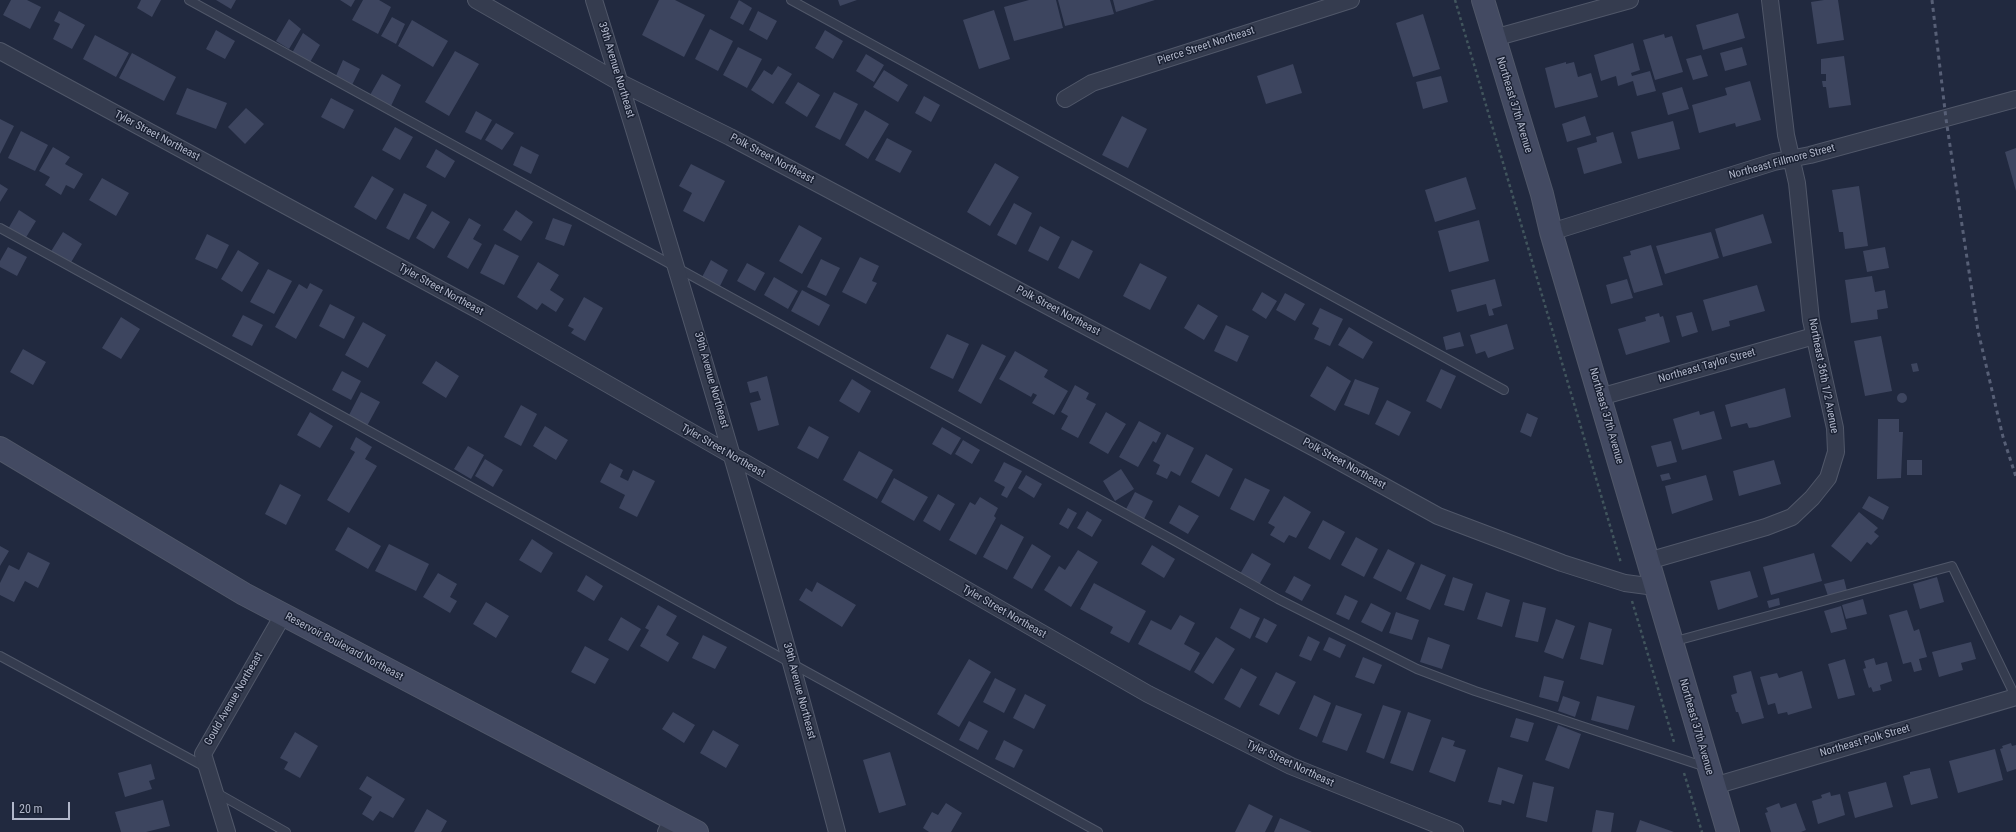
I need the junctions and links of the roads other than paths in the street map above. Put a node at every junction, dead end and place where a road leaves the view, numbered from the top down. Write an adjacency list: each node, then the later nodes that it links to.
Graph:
1 (189, 0): 17 (lane)
2 (476, 0): 11 (street, Polk Street Northeast)
3 (594, 0): 11 (street, 39th Avenue Northeast)
4 (790, 0): 19 (lane)
5 (1351, 0): 13 (street, Pierce Street Northeast)
6 (1483, 0): 9 (street, Northeast 37th Avenue)
7 (1630, 0): 9 (street)
8 (1770, 0): 14 (street, Northeast 36th 1/2 Avenue)
9 (1494, 38): 16 (street, Northeast 37th Avenue)
10 (0, 51): 22 (street, Tyler Street Northeast)
11 (619, 82): 17 (street, 39th Avenue Northeast); 24 (street, Polk Street Northeast)
12 (2016, 99): 14 (street, Northeast Fillmore Street)
13 (1065, 100)
14 (1791, 159): 16 (street, Northeast Fillmore Street); 18 (street, Northeast 36th 1/2 Avenue)
15 (0, 228): 28 (lane)
16 (1551, 232): 20 (street, Northeast 37th Avenue)
17 (678, 268): 22 (street, 39th Avenue Northeast); 31 (lane)
18 (1814, 336): 20 (street, Northeast Taylor Street); 23 (street, Northeast 36th 1/2 Avenue)
19 (1504, 390)
20 (1600, 397): 23 (street, Northeast 37th Avenue)
21 (0, 448): 25 (street, Reservoir Boulevard Northeast)
22 (733, 457): 28 (street, 39th Avenue Northeast); 39 (street, Tyler Street Northeast)
23 (1648, 561): 24 (street, Northeast 37th Avenue)
24 (1655, 587): 26 (street, Northeast 37th Avenue)
25 (283, 615): 30 (street, Gould Avenue Northeast); 33 (street, Reservoir Boulevard Northeast)
26 (1671, 642): 29 (lane); 31 (street, Northeast 37th Avenue)
27 (0, 656): 30 (lane)
28 (793, 665): 37 (street, 39th Avenue Northeast); 38 (lane)
29 (2016, 697): 31 (street, Northeast Polk Street)
30 (207, 768): 32 (street, Gould Avenue Northeast)
31 (1711, 777): 40 (street, Northeast 37th Avenue)
32 (214, 791): 34 (street, Gould Avenue Northeast); 35 (lane)
33 (669, 826): 36 (street, Reservoir Boulevard Northeast)
34 (226, 832)
35 (286, 832)
36 (697, 832)
37 (837, 832)
38 (1098, 832)
39 (1455, 832)
40 (1728, 832)

